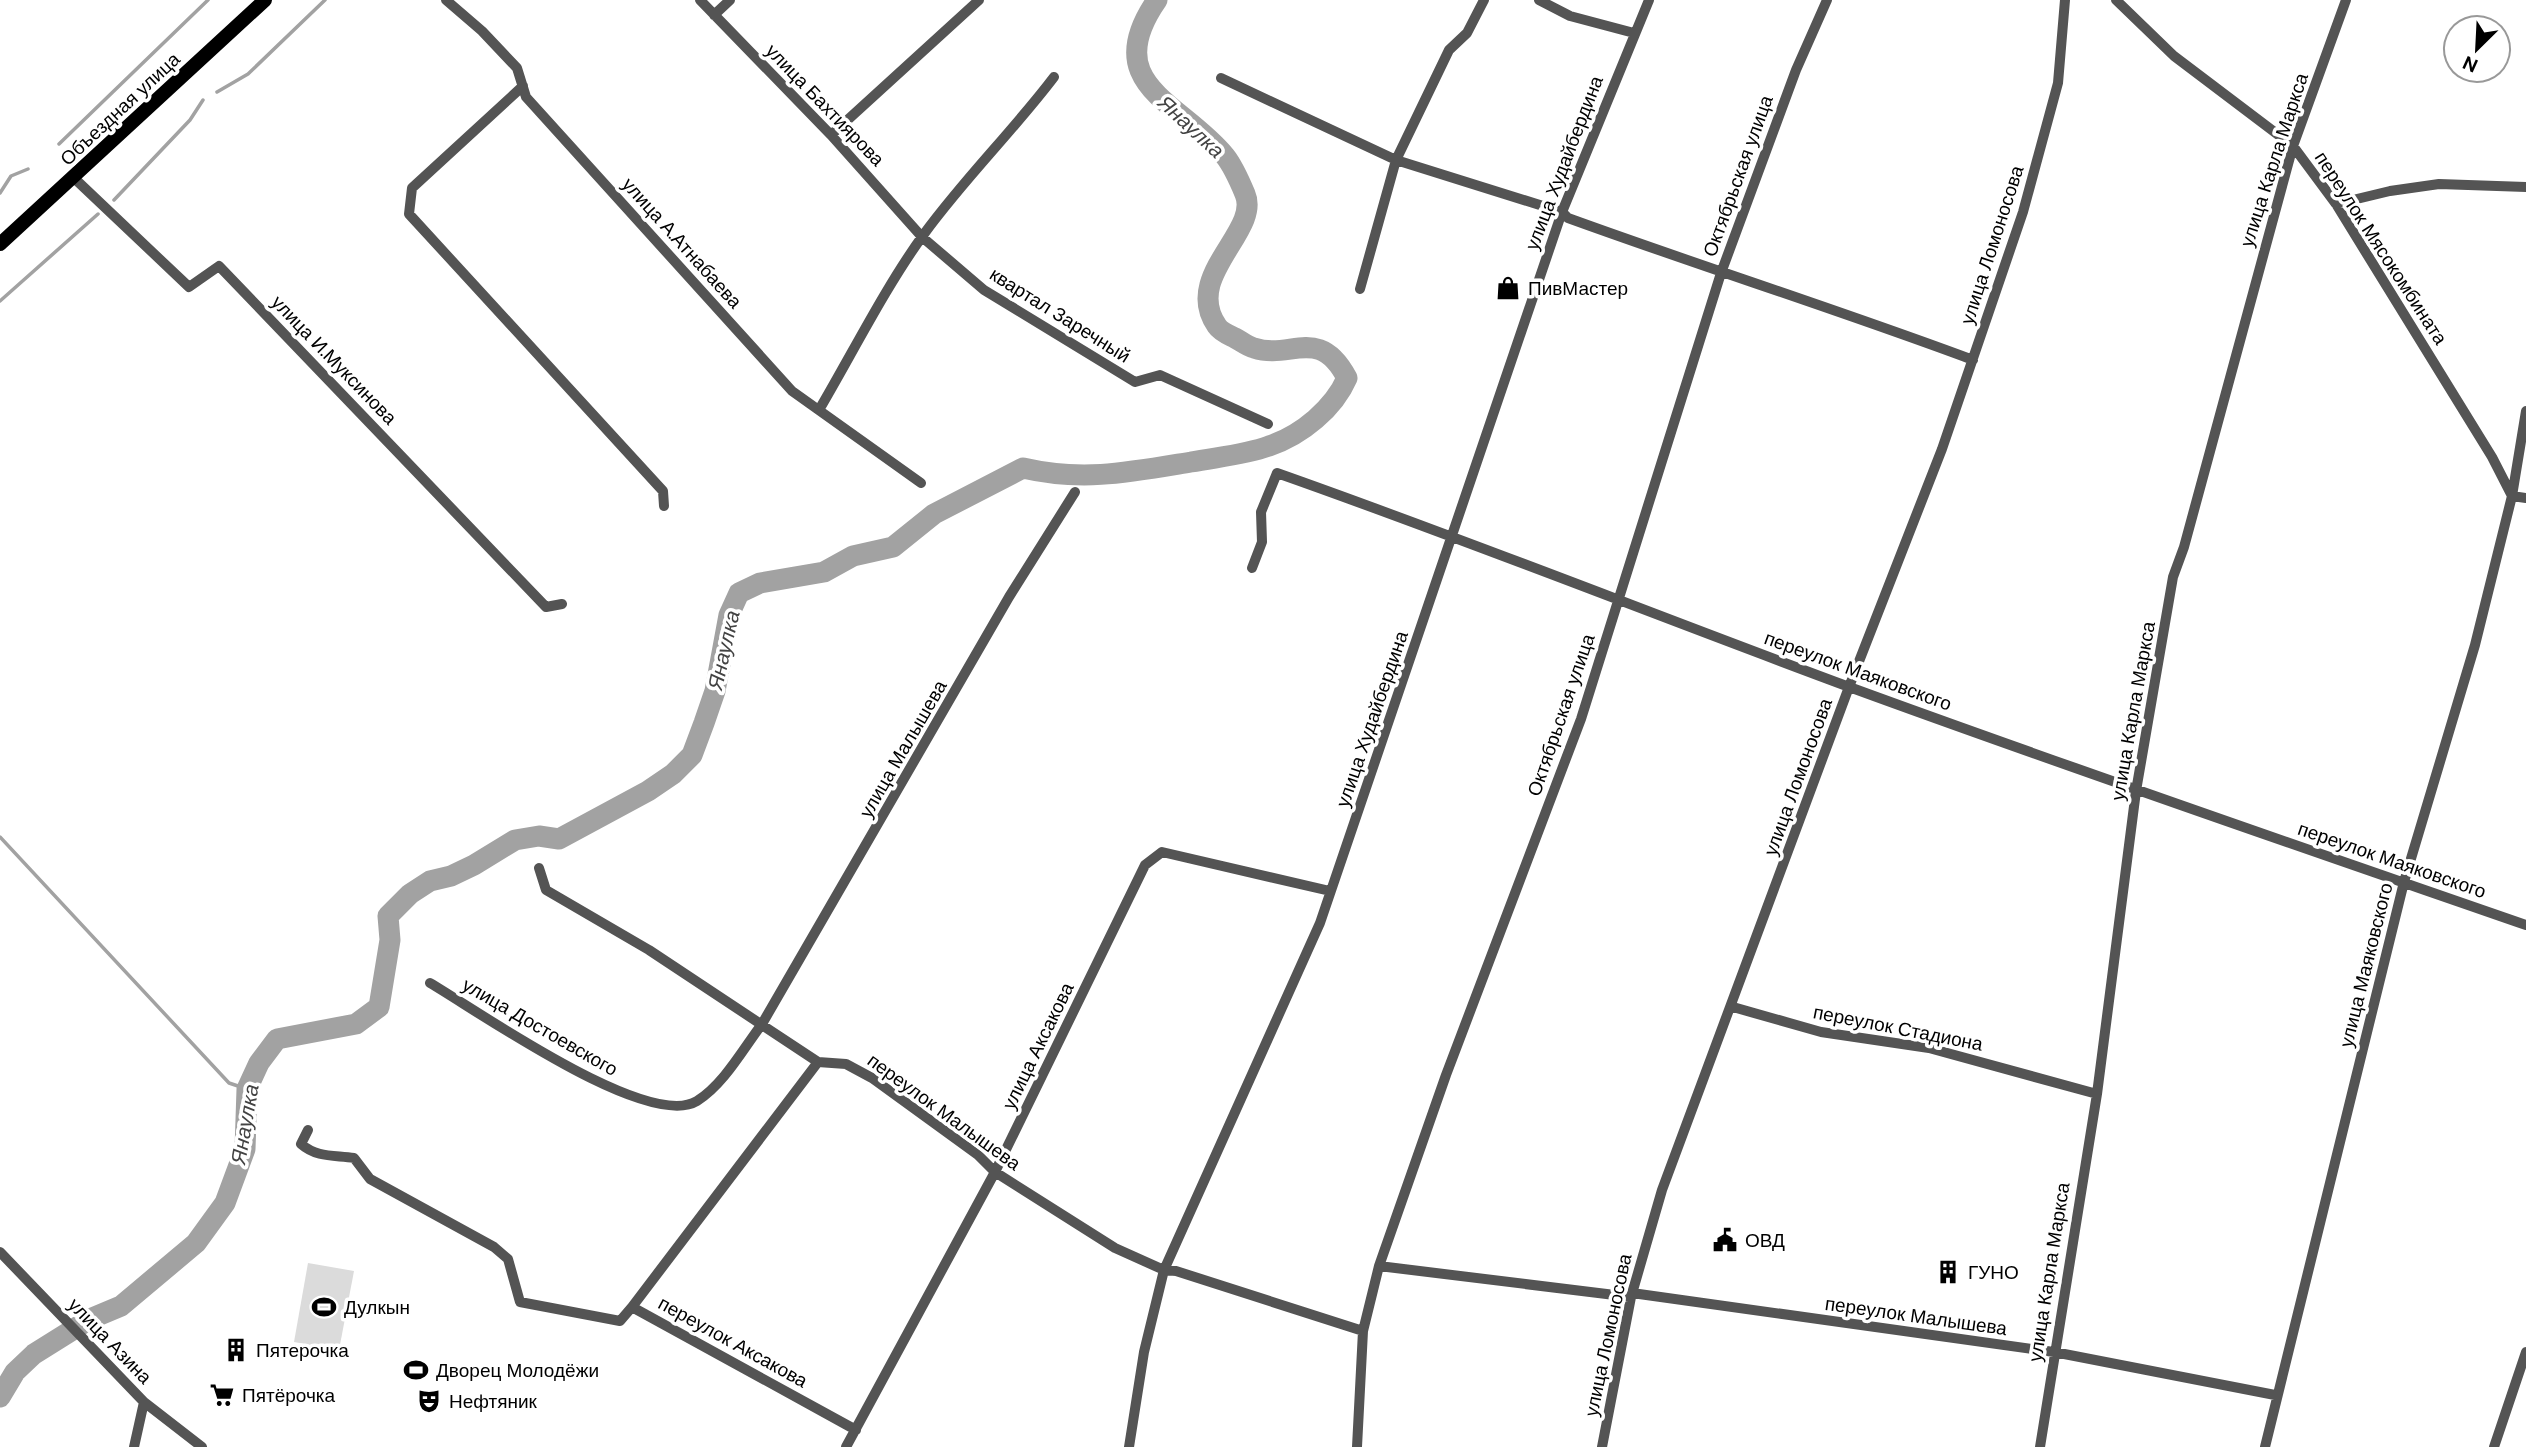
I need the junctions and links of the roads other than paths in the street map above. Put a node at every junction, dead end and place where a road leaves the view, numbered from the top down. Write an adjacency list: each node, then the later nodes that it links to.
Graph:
1 (265, 0): 21 (main road, Объездная улица)
2 (446, 0): 17 (street, улица А.Атнабаева)
3 (700, 0): 13 (street, улица Бахтиярова)
4 (730, 0): 13 (street)
5 (979, 0): 18 (street)
6 (1484, 0): 20 (street)
7 (1539, 0): 14 (street)
8 (1649, 0): 14 (street, улица Худайбердина)
9 (1827, 0): 27 (street, Октябрьская улица)
10 (2065, 0): 29 (street, улица Ломоносова)
11 (2116, 0): 19 (street, переулок Мясокомбината)
12 (2346, 0): 19 (street, улица Карла Маркса)
13 (714, 15): 18 (street, улица Бахтиярова)
14 (1634, 33): 24 (street, улица Худайбердина)
15 (1054, 77): 25 (street)
16 (1221, 78): 20 (street)
17 (523, 86): 30 (street, улица А.Атнабаева); 37 (street)
18 (831, 135): 25 (street, улица Бахтиярова)
19 (2293, 146): 23 (street, переулок Мясокомбината); 43 (street, улица Карла Маркса)
20 (1396, 160): 24 (street); 28 (street)
21 (74, 178): 26 (main road, Объездная улица); 41 (street, улица И.Муксинова)
22 (2526, 187): 23 (street)
23 (2336, 204): 35 (street, переулок Мясокомбината)
24 (1562, 212): 27 (street); 38 (street, улица Худайбердина)
25 (922, 237): 30 (street); 32 (street, квартал Заречный)
26 (0, 244)
27 (1721, 273): 29 (street); 40 (street, Октябрьская улица)
28 (1360, 289)
29 (1973, 360): 42 (street, улица Ломоносова)
30 (819, 410): 33 (street, улица А.Атнабаева)
31 (2526, 411): 35 (street, улица Маяковского)
32 (1268, 424)
33 (921, 483)
34 (1075, 492): 50 (street, улица Малышева)
35 (2512, 496): 36 (street); 45 (street, улица Маяковского)
36 (2526, 498)
37 (664, 506)
38 (1452, 534): 39 (street, переулок Маяковского); 40 (street, переулок Маяковского); 46 (street, улица Худайбердина)
39 (1252, 568)
40 (1619, 600): 42 (street, переулок Маяковского); 56 (street, Октябрьская улица)
41 (562, 604)
42 (1849, 687): 43 (street, переулок Маяковского); 49 (street, улица Ломоносова)
43 (2136, 791): 45 (street, переулок Маяковского); 52 (street, улица Карла Маркса)
44 (539, 868): 50 (street, переулок Малышева)
45 (2404, 882): 47 (street, переулок Маяковского); 63 (street, улица Маяковского)
46 (1330, 891): 54 (street, улица Аксакова); 57 (street, улица Худайбердина)
47 (2526, 925)
48 (430, 983): 50 (street, улица Достоевского)
49 (1733, 1007): 52 (street, переулок Стадиона); 58 (street, улица Ломоносова)
50 (762, 1024): 51 (street, переулок Малышева)
51 (818, 1062): 54 (street, переулок Малышева); 59 (street)
52 (2096, 1094): 61 (street, улица Карла Маркса)
53 (308, 1130): 59 (street, переулок Аксакова)
54 (995, 1172): 57 (street, переулок Малышева); 65 (street, улица Аксакова)
55 (0, 1252): 64 (street, улица Азина)
56 (1379, 1266): 58 (street, переулок Малышева); 60 (street, Октябрьская улица)
57 (1164, 1270): 60 (street, переулок Малышева); 69 (street, улица Худайбердина)
58 (1632, 1295): 61 (street, переулок Малышева); 71 (street, улица Ломоносова)
59 (632, 1307): 65 (street, переулок Аксакова)
60 (1363, 1331): 70 (street, Октябрьская улица)
61 (2054, 1352): 63 (street, переулок Малышева); 72 (street, улица Карла Маркса)
62 (2526, 1352): 74 (street)
63 (2276, 1395): 73 (street, улица Маяковского)
64 (144, 1402): 66 (street); 67 (street, улица Азина)
65 (856, 1430): 68 (street, улица Аксакова)
66 (134, 1447)
67 (202, 1447)
68 (846, 1447)
69 (1129, 1447)
70 (1357, 1447)
71 (1602, 1447)
72 (2040, 1447)
73 (2265, 1447)
74 (2494, 1447)

